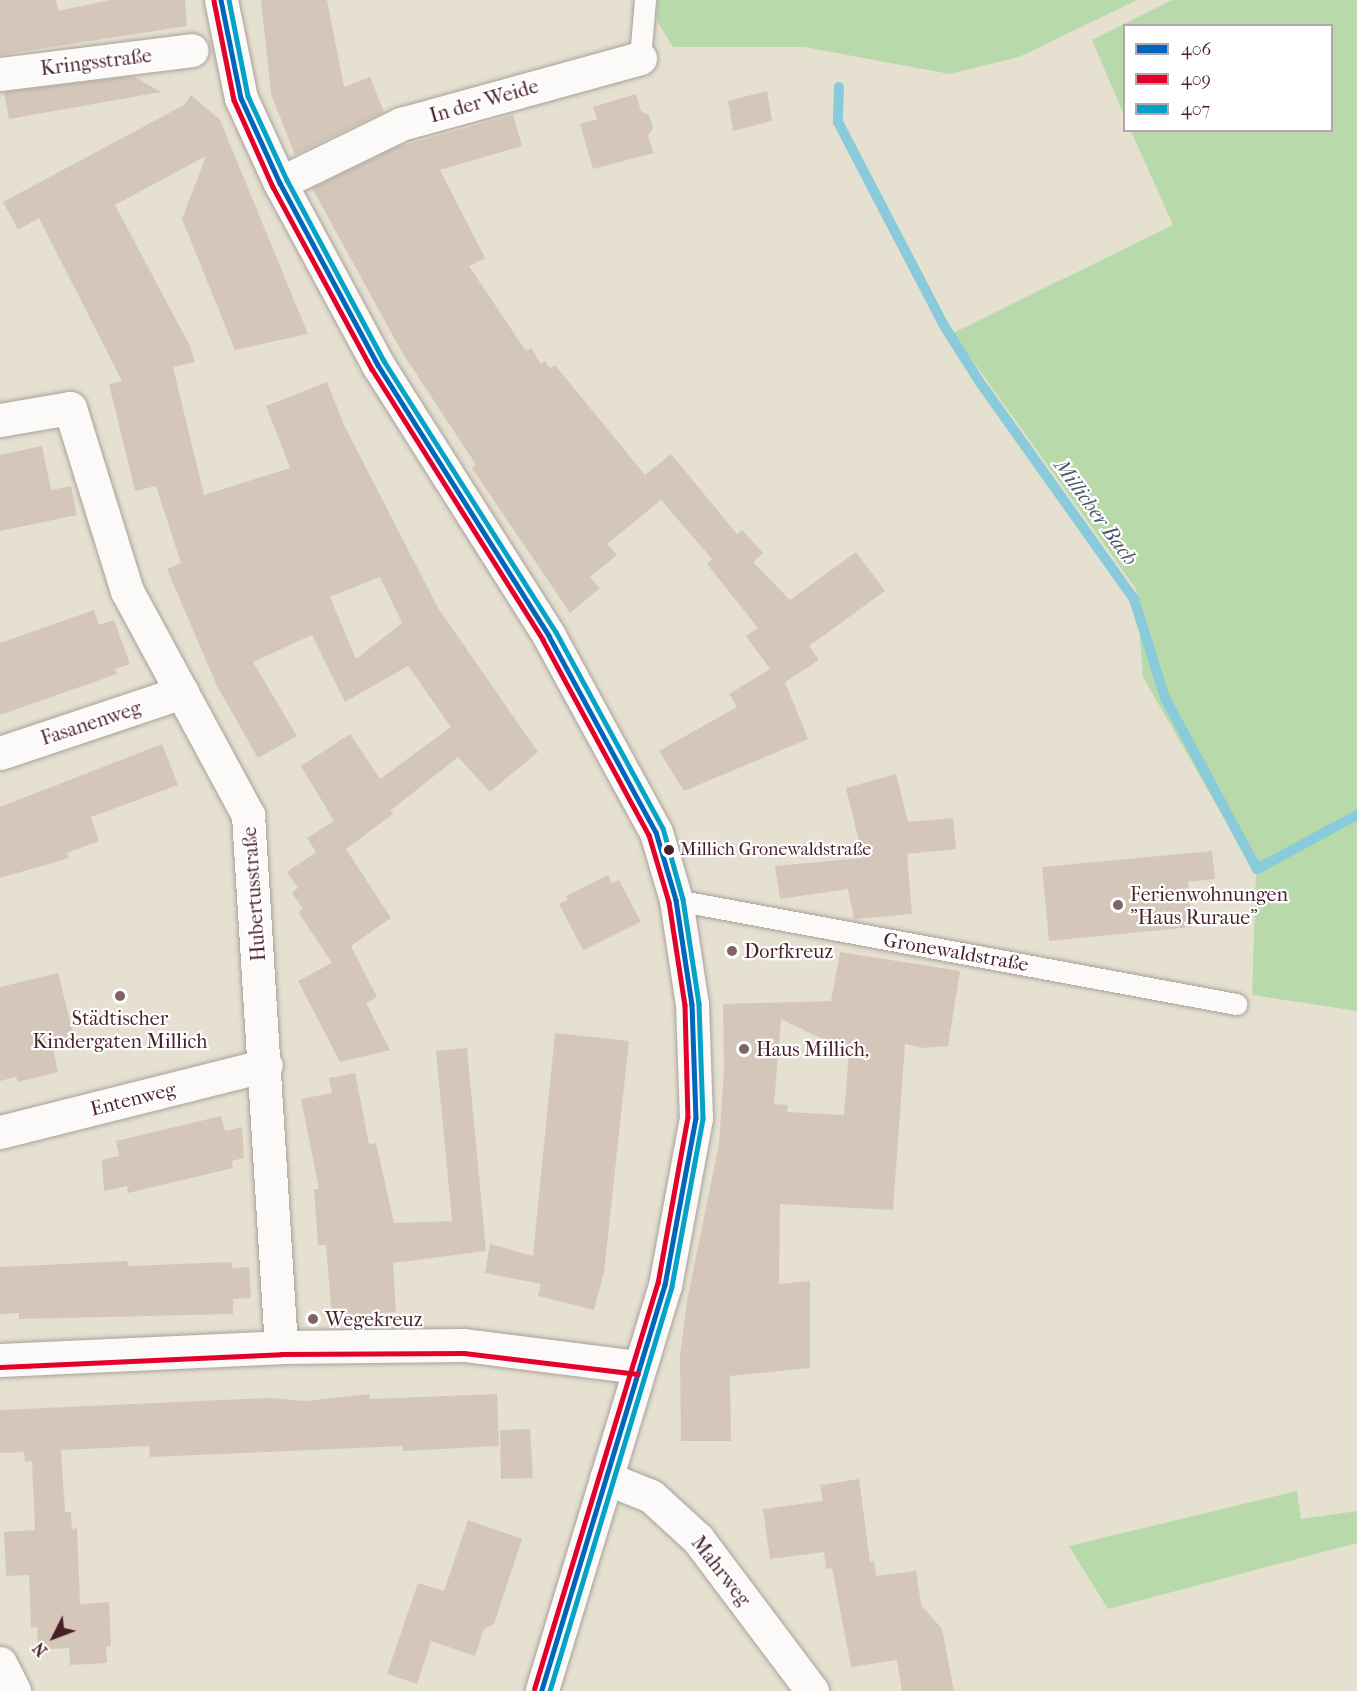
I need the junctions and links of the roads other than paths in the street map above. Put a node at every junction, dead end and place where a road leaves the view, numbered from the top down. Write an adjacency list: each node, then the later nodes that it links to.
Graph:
1 (221, 0): 6 (street)
2 (645, 0): 4 (lane, In der Weide)
3 (192, 50): 5 (street, Kringsstraße)
4 (640, 58): 6 (street, In der Weide)
5 (0, 74)
6 (280, 183): 10 (street)
7 (0, 420): 8 (street, Hubertusstraße)
8 (182, 693): 9 (street, Fasanenweg); 12 (street, Hubertusstraße)
9 (0, 753)
10 (676, 900): 11 (lane, Gronewaldstraße); 16 (street)
11 (1236, 1004)
12 (266, 1065): 13 (street, Entenweg); 14 (street, Hubertusstraße)
13 (0, 1132)
14 (281, 1347): 15 (street); 16 (street)
15 (0, 1360)
16 (639, 1367): 17 (street)
17 (606, 1478): 20 (street); 21 (street, Mahrweg)
18 (0, 1662): 19 (street)
19 (14, 1691)
20 (542, 1691)
21 (812, 1691)

